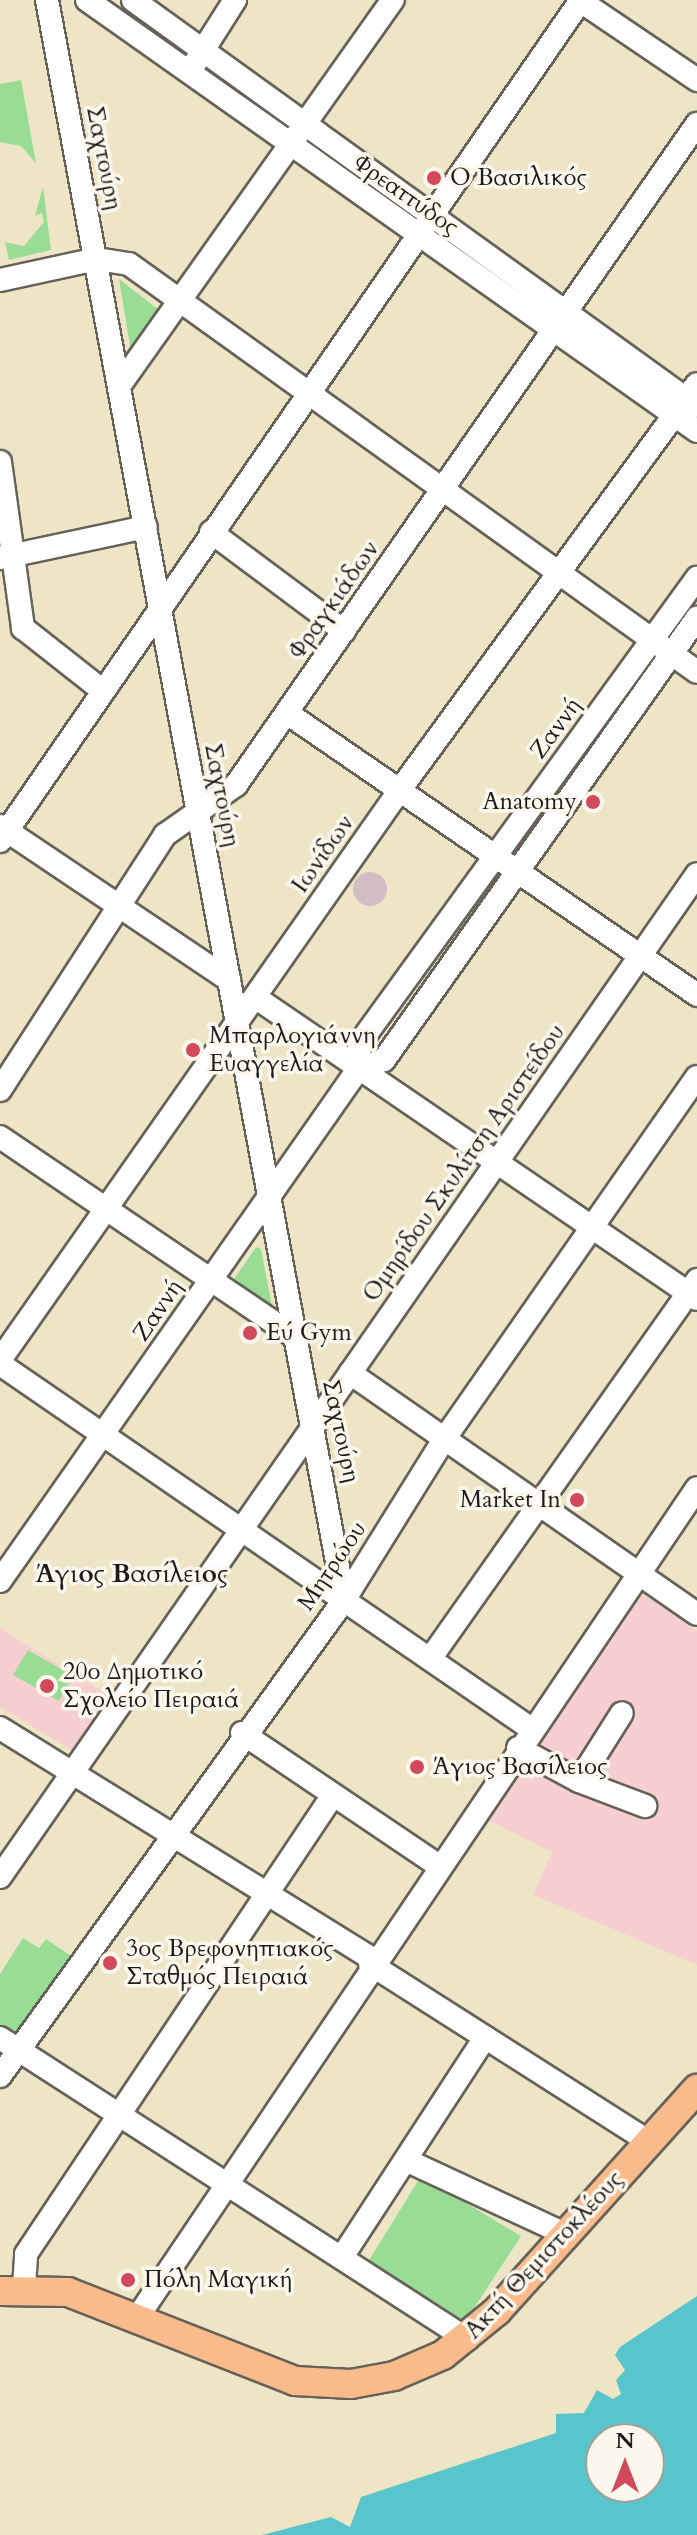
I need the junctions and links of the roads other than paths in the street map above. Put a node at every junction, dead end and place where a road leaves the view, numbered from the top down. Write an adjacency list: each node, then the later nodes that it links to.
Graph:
1 (47, 0): 14 (street, Σαχτούρη)
2 (87, 0): 8 (street, Φρεαττύδος)
3 (133, 0): 7 (street, Φρεαττύδος)
4 (235, 0): 7 (street)
5 (393, 0): 11 (street)
6 (580, 0): 9 (street); 13 (street)
7 (202, 51): 8 (street); 11 (street, Φρεαττύδος)
8 (189, 72): 12 (street, Φρεαττύδος)
9 (697, 80)
10 (697, 124): 17 (street, Φραγκιάδων)
11 (306, 127): 12 (street); 13 (street, Φρεαττύδος)
12 (292, 146): 13 (street, Φρεαττύδος); 16 (street)
13 (424, 227): 17 (street, Φρεαττύδος); 19 (street)
14 (97, 259): 15 (street); 16 (street); 18 (street, Σαχτούρη)
15 (0, 280)
16 (181, 301): 18 (street); 19 (street)
17 (559, 323): 20 (street, Φρεαττύδος); 23 (street, Φραγκιάδων)
18 (120, 385): 24 (street, Σαχτούρη)
19 (308, 393): 23 (street); 25 (street)
20 (688, 401): 21 (street, Φρεαττύδος); 27 (street, Ιωνίδων)
21 (697, 431)
22 (0, 462): 26 (street)
23 (441, 490): 27 (street); 31 (street, Φραγκιάδων)
24 (146, 527): 26 (street); 29 (street, Σαχτούρη)
25 (211, 532): 29 (street); 31 (street)
26 (8, 556): 35 (street)
27 (556, 573): 32 (street); 37 (street, Ιωνίδων)
28 (697, 578): 32 (street, Ζαννή)
29 (160, 604): 35 (street); 38 (street, Σαχτούρη)
30 (697, 618): 33 (street, Ζαννή)
31 (344, 631): 36 (street, Φραγκιάδων)
32 (652, 640): 33 (street); 40 (street, Ζαννή)
33 (671, 653): 34 (street); 41 (street, Ζαννή)
34 (697, 672)
35 (103, 691): 39 (street)
36 (287, 713): 37 (street); 38 (street, Φραγκιάδων)
37 (399, 791): 40 (street); 47 (street, Ιωνίδων)
38 (198, 809): 43 (street, Φραγκιάδων); 45 (street, Σαχτούρη)
39 (2, 833): 43 (street)
40 (495, 857): 41 (street); 49 (street, Ζαννή)
41 (518, 873): 44 (street); 49 (street, Ζαννή)
42 (697, 874): 44 (street, Ομηρίδου Σκυλίτση Αριστείδου)
43 (119, 906): 45 (street); 51 (street, Φραγκιάδων)
44 (640, 956): 46 (street); 53 (street, Ομηρίδου Σκυλίτση Αριστείδου)
45 (229, 980): 48 (street, Σαχτούρη)
46 (697, 995)
47 (255, 997): 48 (street, Ιωνίδων); 49 (street)
48 (237, 1023): 54 (street, Σαχτούρη); 55 (street, Ιωνίδων)
49 (359, 1068): 53 (street); 54 (street, Ζαννή)
50 (697, 1077): 56 (street, Μητρώου)
51 (0, 1090)
52 (0, 1137): 55 (street)
53 (496, 1161): 56 (street); 61 (street, Ομηρίδου Σκυλίτση Αριστείδου)
54 (268, 1193): 57 (street, Ζαννή); 59 (street, Σαχτούρη)
55 (105, 1210): 57 (street); 60 (street, Ιωνίδων)
56 (593, 1227): 58 (street); 64 (street, Μητρώου)
57 (208, 1281): 59 (street); 63 (street, Ζαννή)
58 (694, 1291): 66 (street)
59 (295, 1337): 62 (street, Σαχτούρη)
60 (0, 1362): 63 (street)
61 (350, 1373): 62 (street, Ομηρίδου Σκυλίτση Αριστείδου); 64 (street)
62 (312, 1428): 67 (street, Ομηρίδου Σκυλίτση Αριστείδου); 70 (street, Σαχτούρη)
63 (105, 1434): 67 (street); 69 (street, Ζαννή)
64 (445, 1438): 66 (street); 70 (street, Μητρώου)
65 (697, 1488): 68 (street)
66 (539, 1501): 68 (street); 72 (street)
67 (244, 1530): 70 (street); 78 (street, Ομηρίδου Σκυλίτση Αριστείδου)
68 (638, 1576): 71 (street); 74 (street)
69 (0, 1581)
70 (344, 1600): 72 (street); 76 (street, Μητρώου)
71 (697, 1614)
72 (430, 1659): 74 (street)
73 (622, 1713): 79 (street)
74 (530, 1728): 77 (street)
75 (0, 1729): 78 (street)
76 (242, 1733): 80 (street); 82 (street, Μητρώου)
77 (518, 1748): 79 (street); 83 (street)
78 (72, 1774): 82 (street); 84 (street, Ομηρίδου Σκυλίτση Αριστείδου)
79 (579, 1781): 81 (street)
80 (333, 1795): 83 (street); 85 (street)
81 (645, 1806)
82 (170, 1833): 85 (street); 88 (street, Μητρώου)
83 (439, 1866): 86 (street)
84 (0, 1877)
85 (266, 1891): 86 (street); 91 (street)
86 (372, 1962): 87 (street); 94 (street)
87 (485, 2038): 92 (street); 93 (street)
88 (9, 2044): 89 (street, Μητρώου); 91 (street)
89 (0, 2076)
90 (697, 2089): 92 (main road, Ακτή Θεμιστοκλέους)
91 (116, 2113): 94 (street); 97 (street)
92 (649, 2142): 95 (main road, Ακτή Θεμιστοκλέους)
93 (410, 2162): 95 (street); 96 (street)
94 (225, 2183): 96 (street); 98 (street)
95 (561, 2232): 99 (main road, Ακτή Θεμιστοκλέους)
96 (342, 2257): 99 (street)
97 (12, 2288): 98 (main road, Ακτή Θεμιστοκλέους)
98 (137, 2318): 99 (main road, Ακτή Θεμιστοκλέους)
99 (467, 2339)

